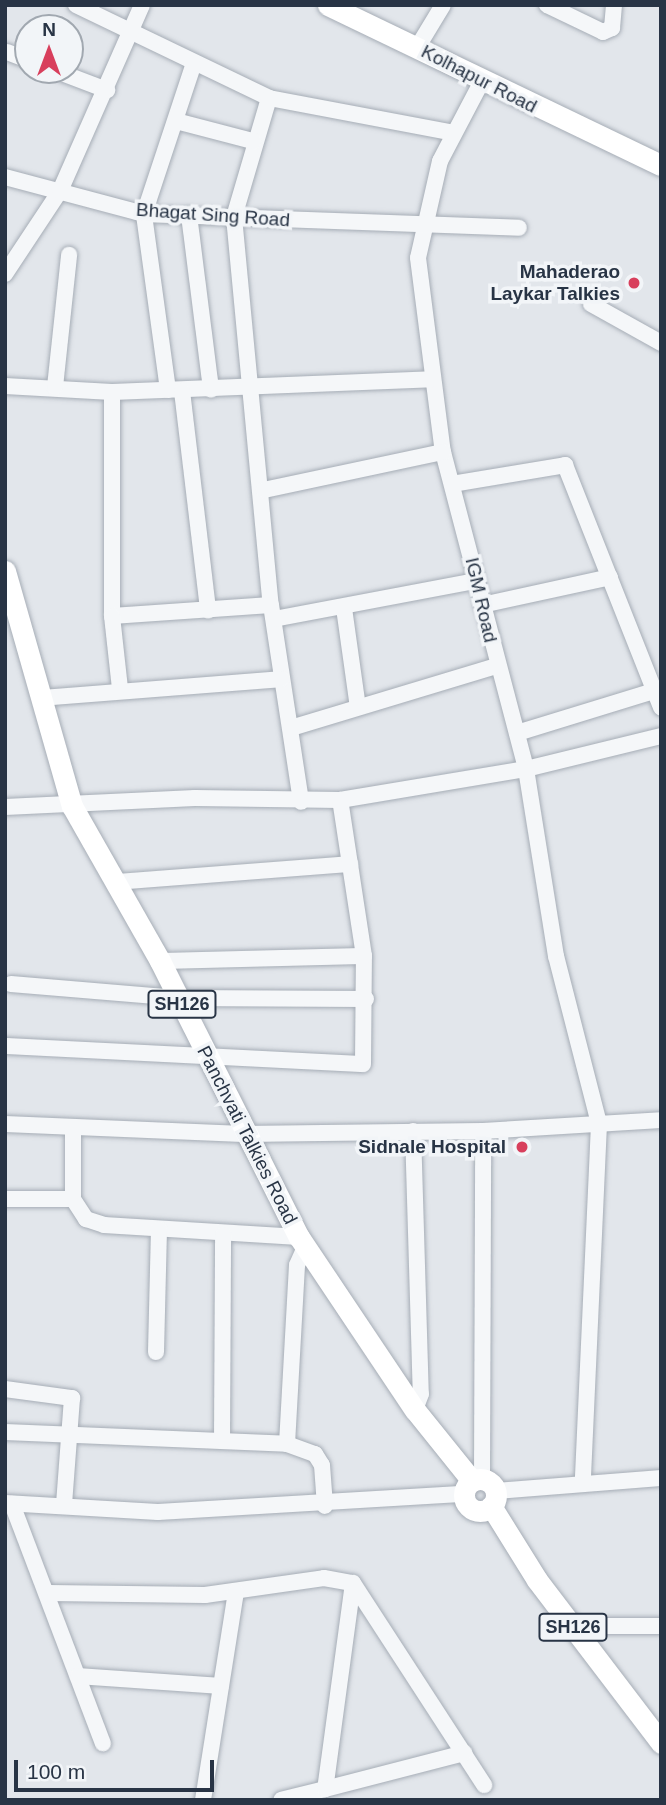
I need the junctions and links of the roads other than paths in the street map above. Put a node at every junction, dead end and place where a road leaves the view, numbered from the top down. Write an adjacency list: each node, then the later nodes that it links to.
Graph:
1 (76, 5): 8 (street)
2 (142, 5): 8 (street)
3 (328, 5): 9 (main road, Kolhapur Road)
4 (357, 5): 9 (main road, Kolhapur Road)
5 (443, 5): 9 (street)
6 (548, 5): 7 (street)
7 (614, 5)
8 (130, 34): 12 (street); 15 (street)
9 (420, 43): 14 (main road, Kolhapur Road); 20 (main road, Kolhapur Road)
10 (7, 52): 11 (street)
11 (14, 55)
12 (193, 66): 16 (street); 17 (street)
13 (84, 81): 15 (street)
14 (481, 81): 18 (street, IGM Road); 20 (main road, Kolhapur Road)
15 (107, 90): 23 (street)
16 (269, 98): 18 (street); 19 (street)
17 (176, 121): 19 (street); 24 (street)
18 (454, 133): 27 (street, IGM Road)
19 (253, 141): 26 (street)
20 (632, 151): 21 (main road, Kolhapur Road)
21 (661, 165)
22 (5, 177): 23 (street, Bhagat Sing Road)
23 (60, 191): 24 (street, Bhagat Sing Road); 30 (street)
24 (144, 214): 25 (street, Bhagat Sing Road); 38 (street)
25 (189, 215): 26 (street, Bhagat Sing Road); 37 (street)
26 (234, 217): 27 (street, Bhagat Sing Road); 36 (street)
27 (425, 227): 28 (street, Bhagat Sing Road); 33 (street, IGM Road)
28 (519, 228)
29 (69, 255): 35 (street)
30 (5, 274)
31 (591, 304): 32 (street)
32 (661, 343)
33 (432, 379): 36 (street); 40 (street, IGM Road)
34 (5, 386): 35 (street)
35 (55, 387): 39 (street)
36 (252, 388): 37 (street); 42 (street)
37 (211, 390): 38 (street)
38 (175, 391): 39 (street); 48 (street)
39 (111, 393): 50 (street)
40 (443, 452): 41 (street, IGM Road); 42 (street)
41 (452, 484): 44 (street); 45 (street, IGM Road)
42 (264, 490): 49 (street)
43 (5, 571): 55 (main road, Panchvati Talkies Road / SH126)
44 (610, 577): 46 (street); 54 (street)
45 (476, 581): 46 (street, IGM Road); 47 (street)
46 (482, 605): 51 (street, IGM Road)
47 (344, 608): 49 (street); 56 (street)
48 (208, 610): 49 (street); 50 (street)
49 (272, 612): 52 (street)
50 (112, 616): 53 (street)
51 (496, 666): 56 (street); 59 (street, IGM Road)
52 (281, 678): 53 (street); 58 (street)
53 (121, 689): 55 (street)
54 (657, 690): 57 (street); 59 (street)
55 (40, 698): 64 (main road, Panchvati Talkies Road / SH126)
56 (358, 706): 58 (street)
57 (661, 708)
58 (291, 727): 63 (street)
59 (517, 733): 61 (street, IGM Road)
60 (661, 736): 61 (street)
61 (526, 769): 62 (street); 77 (street, IGM Road)
62 (340, 800): 63 (street); 66 (street)
63 (301, 802): 64 (street)
64 (72, 806): 65 (street); 67 (main road, Panchvati Talkies Road / SH126)
65 (5, 807)
66 (350, 864): 67 (street); 68 (street)
67 (116, 883): 69 (main road, Panchvati Talkies Road / SH126)
68 (364, 956): 69 (street); 72 (street)
69 (160, 961): 71 (main road, Panchvati Talkies Road / SH126)
70 (11, 984): 71 (street)
71 (179, 998): 72 (street); 74 (main road, Panchvati Talkies Road / SH126)
72 (366, 999): 74 (street)
73 (5, 1046): 74 (street)
74 (207, 1058): 81 (main road, Panchvati Talkies Road / SH126)
75 (661, 1120): 77 (street)
76 (5, 1124): 78 (street)
77 (598, 1124): 80 (street); 95 (street, IGM Road)
78 (73, 1128): 81 (street); 83 (street)
79 (413, 1131): 80 (street); 81 (street); 89 (street)
80 (483, 1131): 96 (street)
81 (243, 1134): 86 (main road, Panchvati Talkies Road / SH126)
82 (5, 1199): 83 (street)
83 (73, 1199): 84 (street)
84 (159, 1229): 85 (street); 87 (street)
85 (223, 1235): 86 (street); 92 (street)
86 (302, 1242): 89 (main road, Panchvati Talkies Road / SH126); 93 (street)
87 (156, 1352)
88 (5, 1389): 91 (street)
89 (415, 1410): 96 (main road, Panchvati Talkies Road)
90 (5, 1432): 91 (street)
91 (70, 1439): 92 (street); 98 (street)
92 (222, 1441): 93 (street)
93 (287, 1444): 99 (street)
94 (661, 1478): 95 (street)
95 (583, 1480): 96 (street)
96 (481, 1490): 99 (street); 103 (main road, SH126)
97 (8, 1504): 98 (street); 101 (street)
98 (64, 1504): 99 (street)
99 (325, 1506)
100 (353, 1583): 102 (street); 109 (street); 111 (street)
101 (49, 1592): 102 (street); 105 (street)
102 (236, 1592): 106 (street)
103 (573, 1626): 104 (street); 107 (main road, SH126)
104 (659, 1626)
105 (78, 1675): 106 (street); 108 (street)
106 (221, 1686): 112 (street)
107 (661, 1743)
108 (103, 1744)
109 (464, 1754): 110 (street); 111 (street)
110 (484, 1785)
111 (325, 1789): 113 (street)
112 (203, 1800)
113 (281, 1800)

